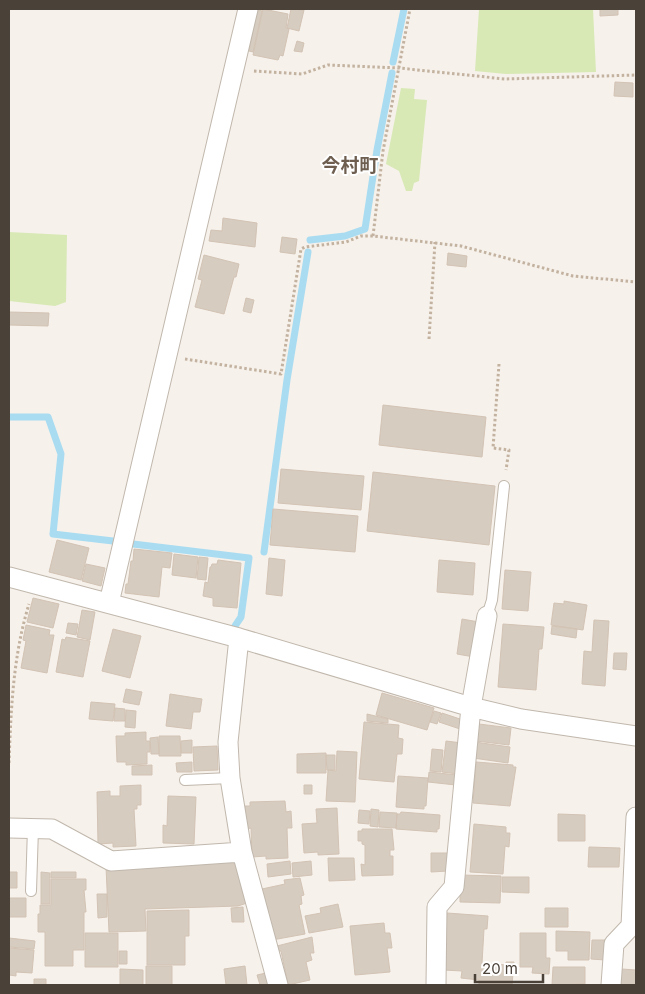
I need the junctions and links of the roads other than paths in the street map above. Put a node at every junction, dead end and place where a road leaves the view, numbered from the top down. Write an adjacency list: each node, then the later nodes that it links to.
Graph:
1 (248, 9): 4 (street)
2 (504, 486): 5 (lane)
3 (9, 577): 4 (street)
4 (110, 603): 6 (street)
5 (488, 616): 7 (street)
6 (239, 638): 7 (street); 9 (street)
7 (472, 707): 8 (street); 17 (street)
8 (636, 736)
9 (230, 778): 10 (lane); 14 (street)
10 (184, 780)
11 (636, 817): 18 (street)
12 (9, 828): 13 (street)
13 (33, 828): 14 (street); 15 (lane)
14 (242, 852): 16 (street)
15 (32, 891)
16 (278, 985)
17 (436, 985)
18 (611, 985)

